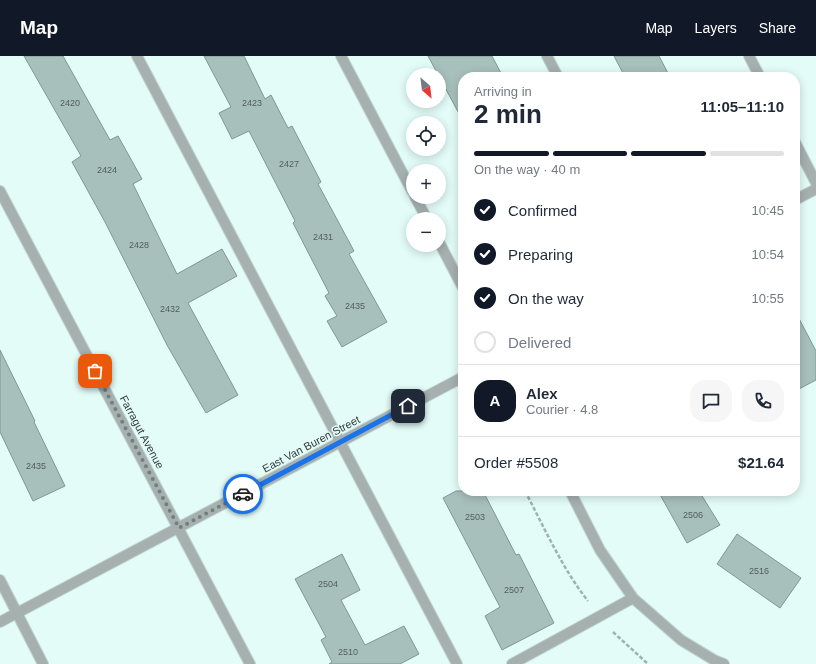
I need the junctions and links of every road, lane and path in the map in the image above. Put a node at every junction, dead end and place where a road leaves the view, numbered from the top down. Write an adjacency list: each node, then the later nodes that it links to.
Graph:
1 (137, 56): 16 (street)
2 (341, 56): 8 (street)
3 (547, 56): 5 (street)
4 (749, 56): 6 (street)
5 (555, 72)
6 (757, 72)
7 (800, 152): 9 (street)
8 (406, 180)
9 (816, 183)
10 (816, 189): 12 (street)
11 (0, 191): 19 (street, Farragut Avenue)
12 (800, 197)
13 (444, 252): 14 (street)
14 (458, 278)
15 (458, 380): 16 (street, East Van Buren Street)
16 (339, 442): 19 (street, East Van Buren Street); 27 (street)
17 (528, 496): 23 (path)
18 (573, 496): 21 (street)
19 (179, 528): 22 (street, East Van Buren Street); 26 (street, Farragut Avenue)
20 (0, 580): 22 (street)
21 (633, 598): 23 (street); 30 (street)
22 (17, 612): 24 (street, East Van Buren Street); 25 (street)
23 (600, 616): 28 (street); 29 (path)
24 (0, 622)
25 (43, 664)
26 (250, 664)
27 (457, 664)
28 (512, 664)
29 (648, 664)
30 (724, 664)

